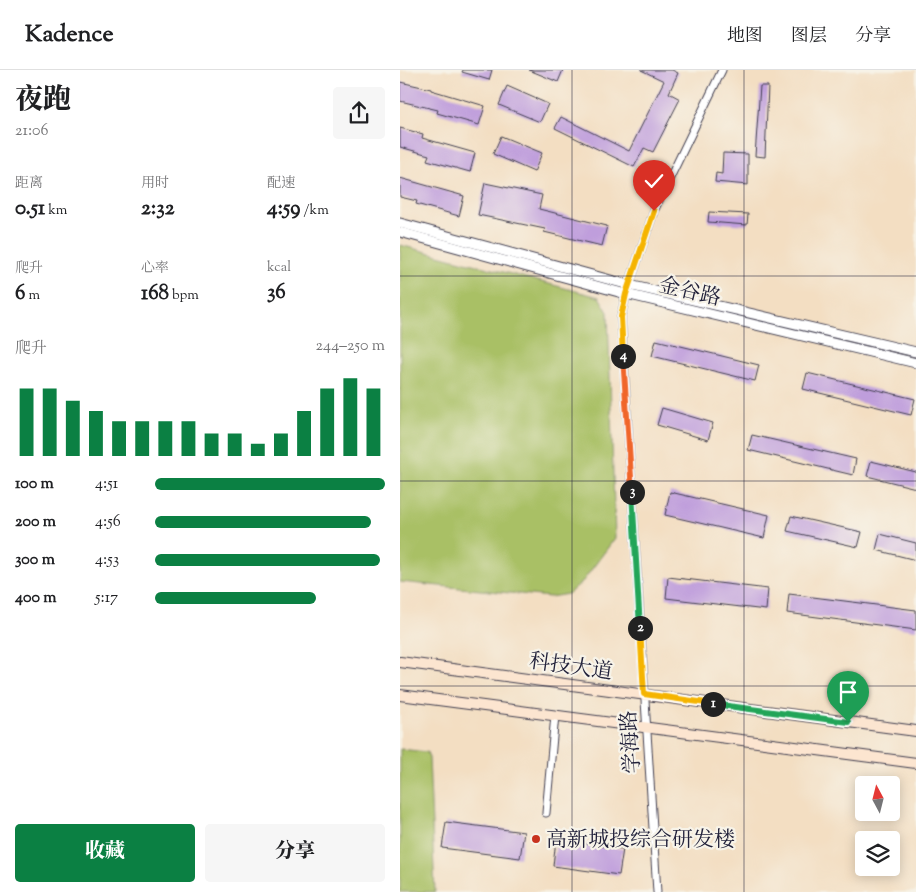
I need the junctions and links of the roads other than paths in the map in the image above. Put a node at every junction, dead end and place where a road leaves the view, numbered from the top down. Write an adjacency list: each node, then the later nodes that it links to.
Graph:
1 (722, 70): 4 (street, 学海路)
2 (400, 222): 4 (street, 金谷路)
3 (400, 232): 4 (street, 金谷路)
4 (627, 289): 5 (street, 金谷路); 6 (street, 金谷路); 8 (street, 学海路)
5 (916, 352)
6 (916, 363)
7 (400, 662): 8 (main road, 科技大道)
8 (644, 694): 11 (street, 学海路); 12 (main road, 科技大道)
9 (400, 695): 10 (main road)
10 (555, 716): 11 (main road); 14 (street)
11 (647, 728): 13 (main road); 15 (street, 学海路)
12 (916, 731)
13 (916, 763)
14 (546, 813)
15 (657, 892)

